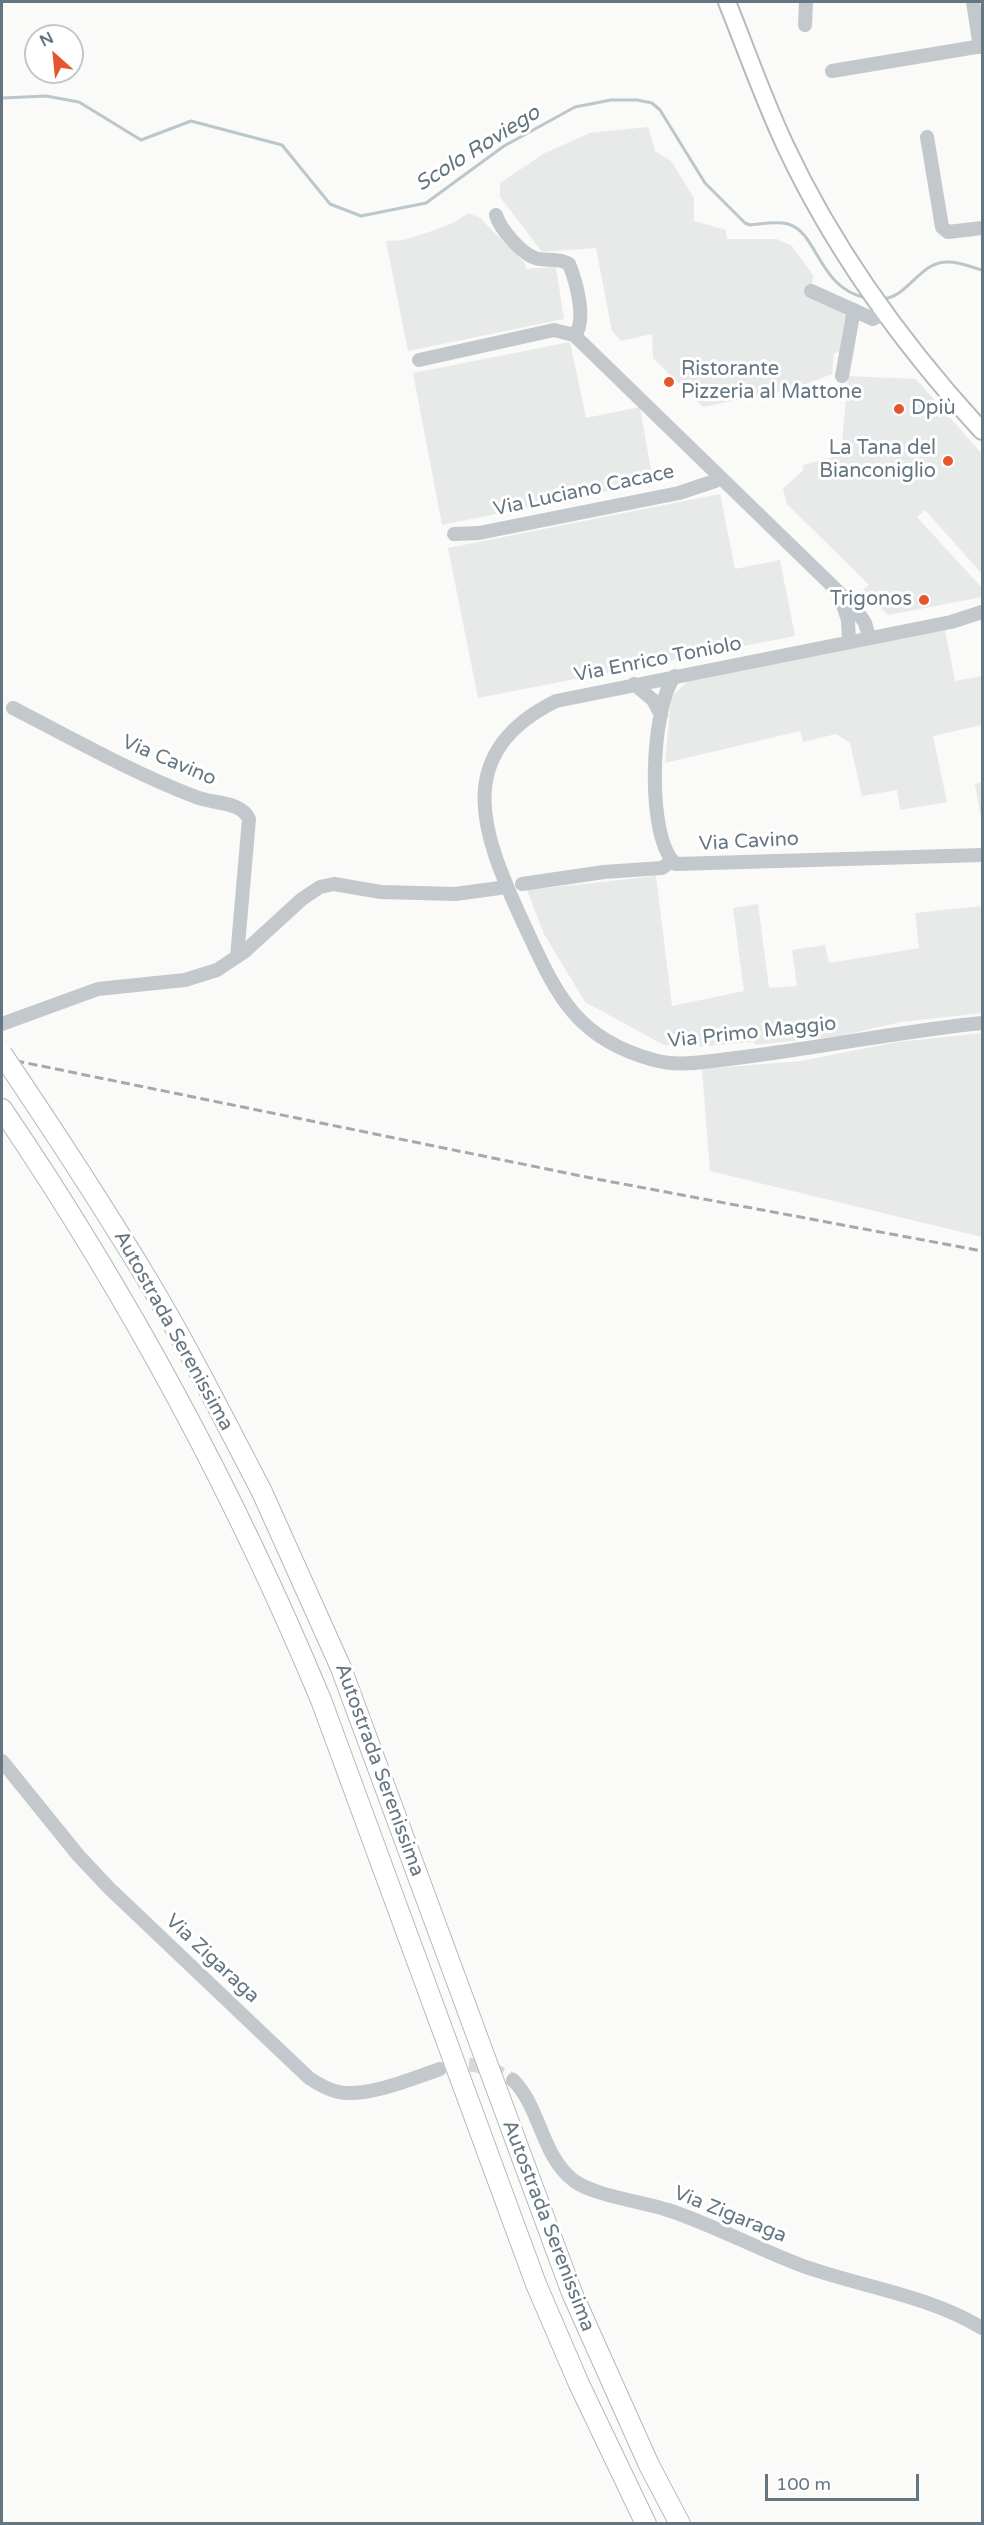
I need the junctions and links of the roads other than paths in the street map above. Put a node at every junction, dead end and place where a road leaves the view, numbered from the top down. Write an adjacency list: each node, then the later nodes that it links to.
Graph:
1 (727, 2): 12 (main road)
2 (806, 2): 4 (street)
3 (973, 2): 5 (street)
4 (805, 25)
5 (981, 47): 6 (street)
6 (832, 71)
7 (927, 137): 9 (street)
8 (496, 215): 13 (street)
9 (982, 228)
10 (811, 291): 11 (street)
11 (854, 310): 12 (street); 15 (street)
12 (884, 311): 16 (main road)
13 (575, 335): 14 (street); 17 (street, Via Luciano Cacace)
14 (419, 360)
15 (842, 376)
16 (982, 432)
17 (718, 477): 18 (street, Via Luciano Cacace); 19 (street, Via Luciano Cacace)
18 (454, 534)
19 (839, 594): 21 (street, Via Luciano Cacace); 22 (street, Via Luciano Cacace)
20 (982, 612): 21 (street, Via Enrico Toniolo)
21 (869, 637): 22 (street, Via Enrico Toniolo)
22 (849, 641): 23 (street, Via Enrico Toniolo)
23 (675, 676): 24 (street, Via Enrico Toniolo); 26 (street)
24 (634, 684): 26 (street); 30 (street, Via Enrico Toniolo)
25 (13, 708): 31 (street, Via Cavino)
26 (661, 716): 28 (street)
27 (982, 855): 28 (street, Via Cavino)
28 (672, 861): 29 (street, Via Cavino)
29 (522, 884)
30 (507, 887): 31 (street); 32 (street, Via Primo Maggio)
31 (237, 957): 33 (street)
32 (982, 1023)
33 (2, 1024)
34 (2, 1054): 41 (highway, Autostrada Serenissima, bridge)
35 (2, 1109): 40 (highway, Autostrada Serenissima)
36 (2, 1761): 37 (street, Via Zigaraga)
37 (440, 2068)
38 (513, 2080): 39 (street, Via Zigaraga)
39 (982, 2328)
40 (646, 2523)
41 (680, 2523)

